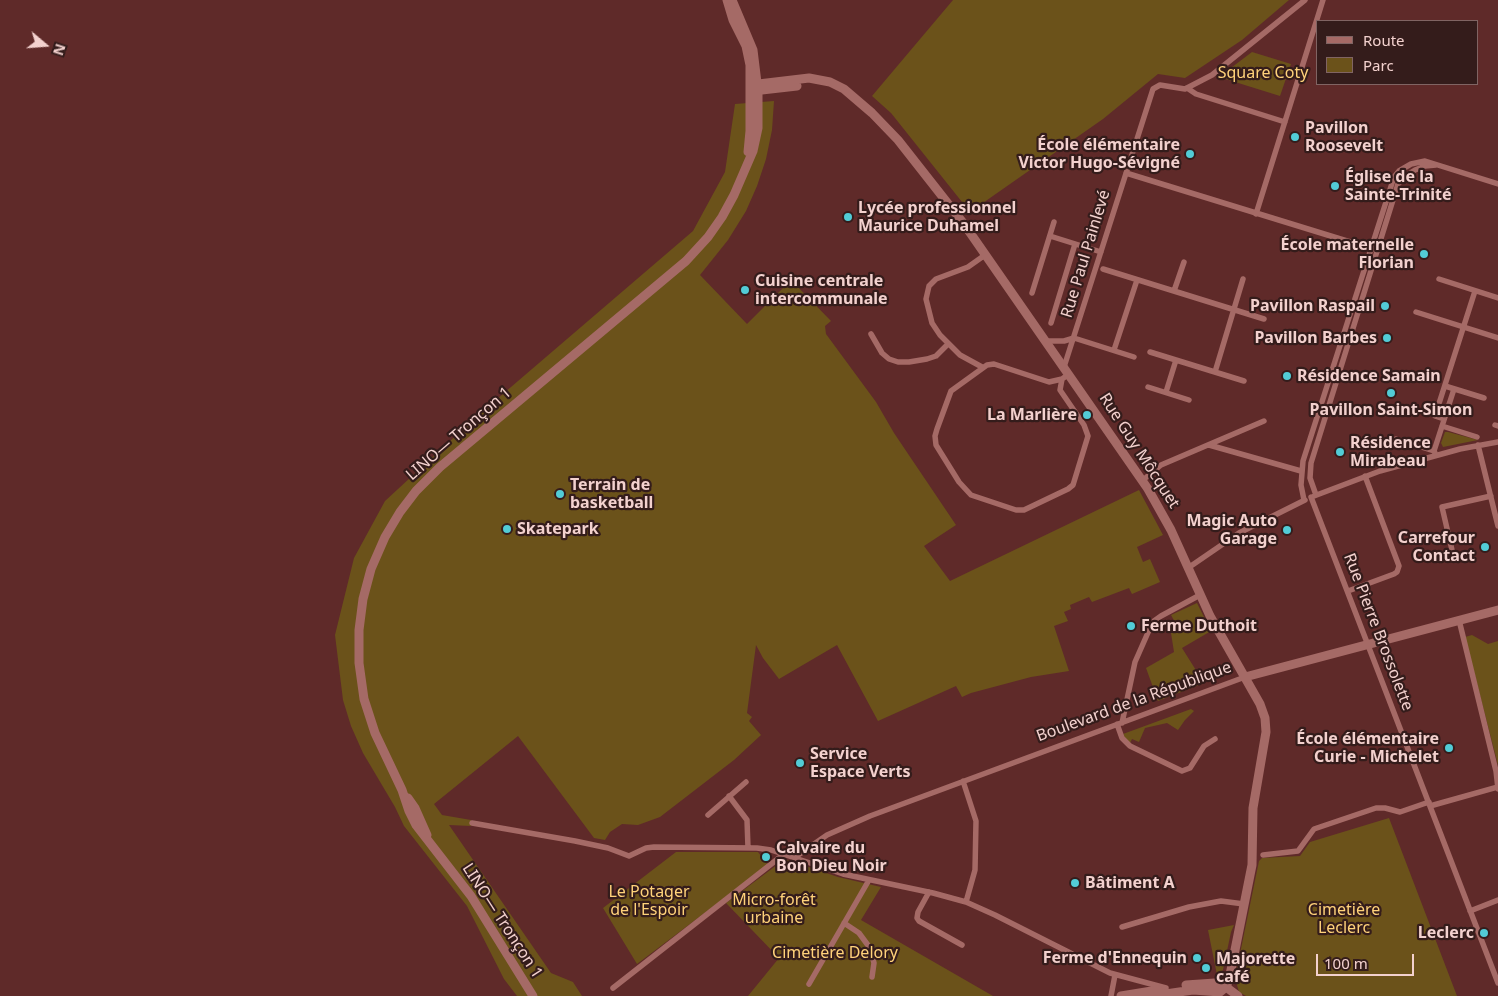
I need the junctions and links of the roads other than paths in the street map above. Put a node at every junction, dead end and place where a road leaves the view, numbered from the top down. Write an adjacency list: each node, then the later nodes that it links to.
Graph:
1 (727, 0): 7 (street)
2 (732, 0): 7 (street)
3 (1305, 0): 8 (street)
4 (1323, 0): 5 (street)
5 (1319, 20)
6 (1314, 41): 9 (street)
7 (754, 88): 20 (street, Rue Guy Môcquet); 110 (street, LINO— Tronçon 1)
8 (1187, 88): 9 (street); 11 (street, Rue Paul Painlevé)
9 (1285, 122): 13 (street)
10 (1443, 166): 12 (street); 17 (street); 18 (street, Rue Pierre Brossolette)
11 (1126, 173): 13 (street); 19 (street, Rue Paul Painlevé)
12 (1498, 184)
13 (1256, 214): 17 (street)
14 (1054, 222): 15 (street)
15 (1050, 236): 16 (street); 28 (street)
16 (1075, 244): 19 (street); 33 (street)
17 (1370, 248): 18 (street); 63 (street)
18 (1377, 250): 66 (street, Rue Pierre Brossolette)
19 (1101, 252): 36 (street, Rue Paul Painlevé)
20 (986, 255): 38 (street, Rue Guy Môcquet); 39 (street)
21 (1184, 262): 26 (street)
22 (1103, 269): 25 (street)
23 (1243, 279): 30 (street)
24 (1439, 279): 27 (street)
25 (1137, 280): 26 (street); 40 (street)
26 (1174, 291): 30 (street)
27 (1475, 291): 29 (street); 34 (street)
28 (1032, 293)
29 (1498, 298)
30 (1234, 310): 32 (street); 45 (street)
31 (1416, 312): 34 (street)
32 (1264, 319)
33 (1051, 323)
34 (1463, 327): 37 (street); 48 (street)
35 (871, 334): 39 (street)
36 (1074, 338): 38 (street); 40 (street); 46 (street, Rue Paul Painlevé)
37 (1498, 338)
38 (1046, 341): 46 (street, Rue Guy Môcquet)
39 (948, 344): 44 (street)
40 (1114, 350): 42 (street)
41 (1150, 352): 43 (street)
42 (1134, 357)
43 (1176, 360): 45 (street); 51 (street)
44 (982, 367): 46 (street); 46 (street)
45 (1215, 372): 47 (street)
46 (1065, 374): 65 (street, Rue Guy Môcquet)
47 (1244, 381)
48 (1445, 386): 50 (street); 54 (street)
49 (1148, 387): 51 (street)
50 (1454, 389): 52 (street); 54 (street)
51 (1166, 392): 53 (street)
52 (1484, 398)
53 (1189, 400)
54 (1444, 419): 56 (street)
55 (1264, 421): 60 (street)
56 (1442, 426): 57 (street); 62 (street)
57 (1477, 437)
58 (1396, 439): 62 (street)
59 (1498, 442): 61 (street)
60 (1209, 445): 63 (street); 65 (street)
61 (1478, 445): 62 (street); 67 (street)
62 (1435, 453): 64 (street)
63 (1302, 471): 68 (street)
64 (1365, 476): 66 (street); 72 (street)
65 (1142, 480): 71 (street, Rue Guy Môcquet)
66 (1314, 496): 68 (street); 72 (street, Rue Pierre Brossolette)
67 (1490, 496): 69 (street); 70 (street)
68 (1304, 500): 71 (street)
69 (1498, 526)
70 (1439, 556)
71 (1188, 568): 73 (street, Rue Guy Môcquet)
72 (1348, 592): 76 (street, Rue Pierre Brossolette)
73 (1200, 595): 77 (street, Rue Guy Môcquet); 78 (street)
74 (1498, 610): 75 (street, Boulevard de la République)
75 (1459, 620): 76 (street, Boulevard de la République); 82 (street)
76 (1368, 644): 77 (street, Boulevard de la République); 84 (street, Rue Pierre Brossolette)
77 (1245, 677): 78 (street, Boulevard de la République); 95 (street, Rue Guy Môcquet)
78 (1120, 723): 79 (street); 80 (street, Boulevard de la République)
79 (1215, 739)
80 (963, 781): 90 (street, Boulevard de la République); 94 (street)
81 (746, 782): 83 (street)
82 (1498, 788): 84 (street)
83 (729, 796): 85 (street); 87 (street)
84 (1430, 804): 89 (street); 96 (street, Rue Pierre Brossolette)
85 (708, 815)
86 (472, 823): 87 (street)
87 (748, 848): 88 (street)
88 (784, 854): 90 (street); 107 (street)
89 (1263, 855)
90 (794, 858): 91 (street)
91 (869, 880): 92 (street); 97 (street)
92 (929, 892): 94 (street); 100 (street)
93 (1498, 900): 96 (street)
94 (966, 902): 101 (street)
95 (1244, 904): 98 (street, Rue Guy Môcquet); 99 (street)
96 (1470, 911): 104 (street, Rue Pierre Brossolette)
97 (844, 923): 102 (street); 105 (street)
98 (1239, 925): 103 (street); 106 (street, Rue Guy Môcquet)
99 (1122, 927)
100 (962, 946)
101 (1115, 975): 108 (street); 111 (street)
102 (872, 977)
103 (1209, 983): 106 (street); 108 (street)
104 (1498, 983)
105 (809, 984)
106 (1226, 987): 109 (street); 115 (street); 116 (street)
107 (613, 988)
108 (1166, 988): 112 (street)
109 (1181, 991): 113 (street); 114 (street)
110 (533, 996)
111 (1111, 996)
112 (1122, 996)
113 (1152, 996)
114 (1212, 996)
115 (1232, 996)
116 (1238, 996)

